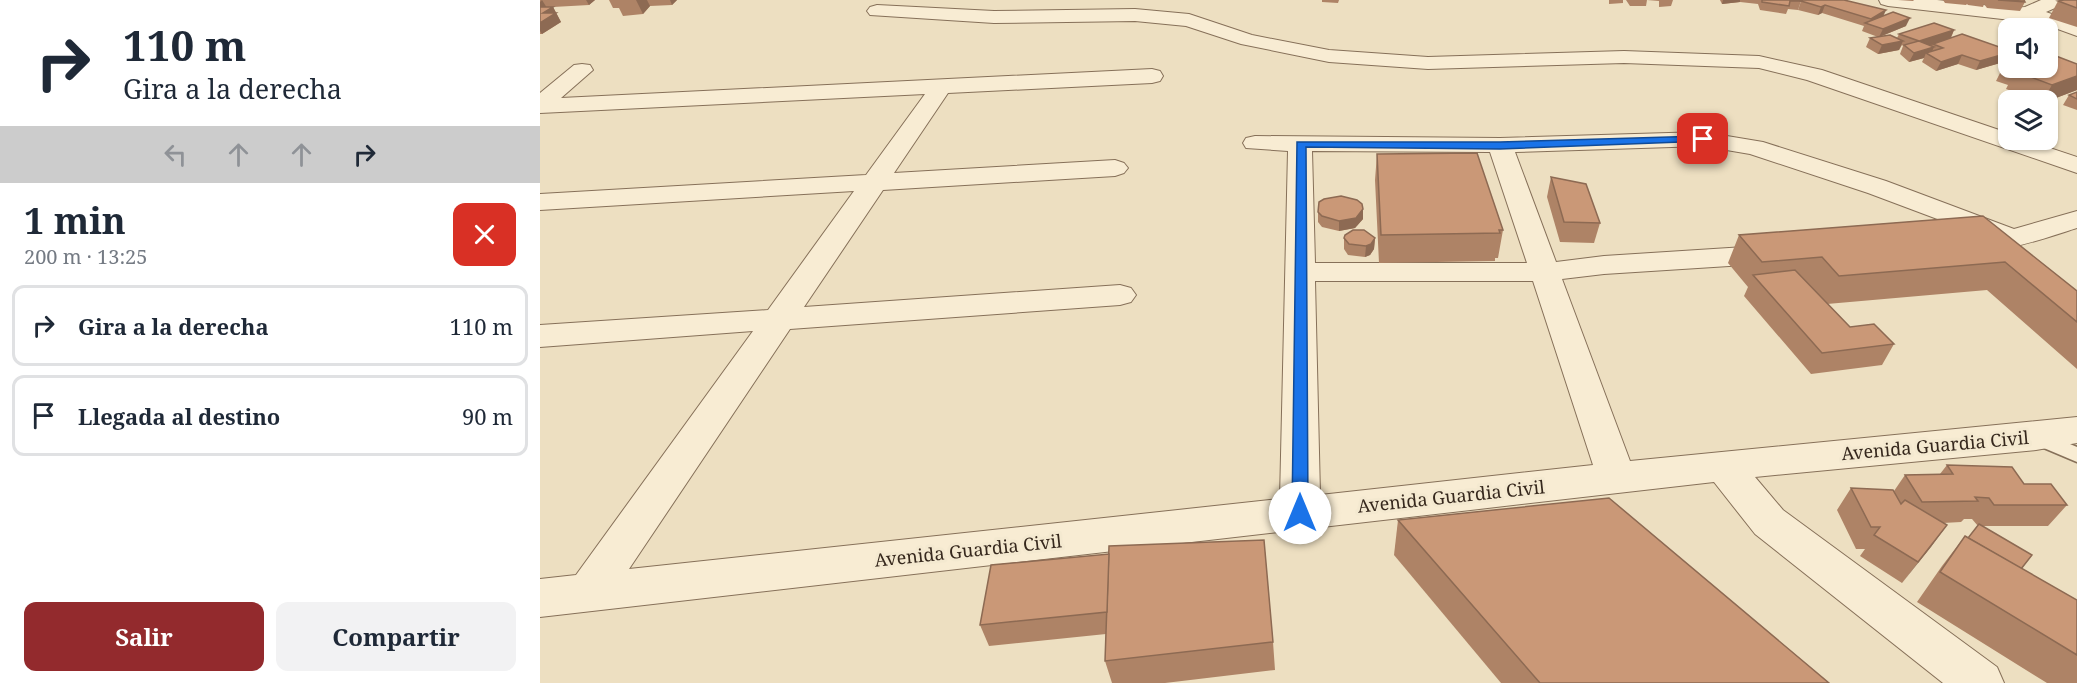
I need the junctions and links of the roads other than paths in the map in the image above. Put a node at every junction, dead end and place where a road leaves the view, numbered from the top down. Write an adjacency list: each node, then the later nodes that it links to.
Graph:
1 (1888, 0): 4 (street)
2 (2057, 0): 4 (street)
3 (878, 11): 13 (street)
4 (2029, 12): 5 (street)
5 (2077, 30)
6 (582, 70): 9 (street)
7 (1152, 76): 8 (street)
8 (941, 87): 9 (street); 15 (street)
9 (540, 105)
10 (1255, 143): 11 (street)
11 (1300, 144): 12 (street); 21 (street)
12 (1500, 146): 18 (street); 22 (street)
13 (2077, 165)
14 (1115, 168): 15 (street)
15 (876, 181): 16 (street); 24 (street)
16 (540, 202)
17 (2077, 219): 18 (street)
18 (2014, 238): 19 (street)
19 (1943, 243)
20 (1803, 252): 22 (street)
21 (1300, 272): 22 (street); 31 (street)
22 (1545, 272): 30 (street)
23 (1120, 295): 24 (street)
24 (780, 318): 25 (street); 32 (street)
25 (540, 336)
26 (2077, 430): 27 (street, Avenida Guardia Civil)
27 (2036, 436): 28 (lane); 29 (street, Avenida Guardia Civil)
28 (2077, 454)
29 (1723, 466): 30 (street, Avenida Guardia Civil); 34 (street)
30 (1617, 478): 31 (street, Avenida Guardia Civil)
31 (1300, 513): 32 (street, Avenida Guardia Civil)
32 (589, 592): 33 (street, Avenida Guardia Civil)
33 (540, 598)
34 (1980, 683)

